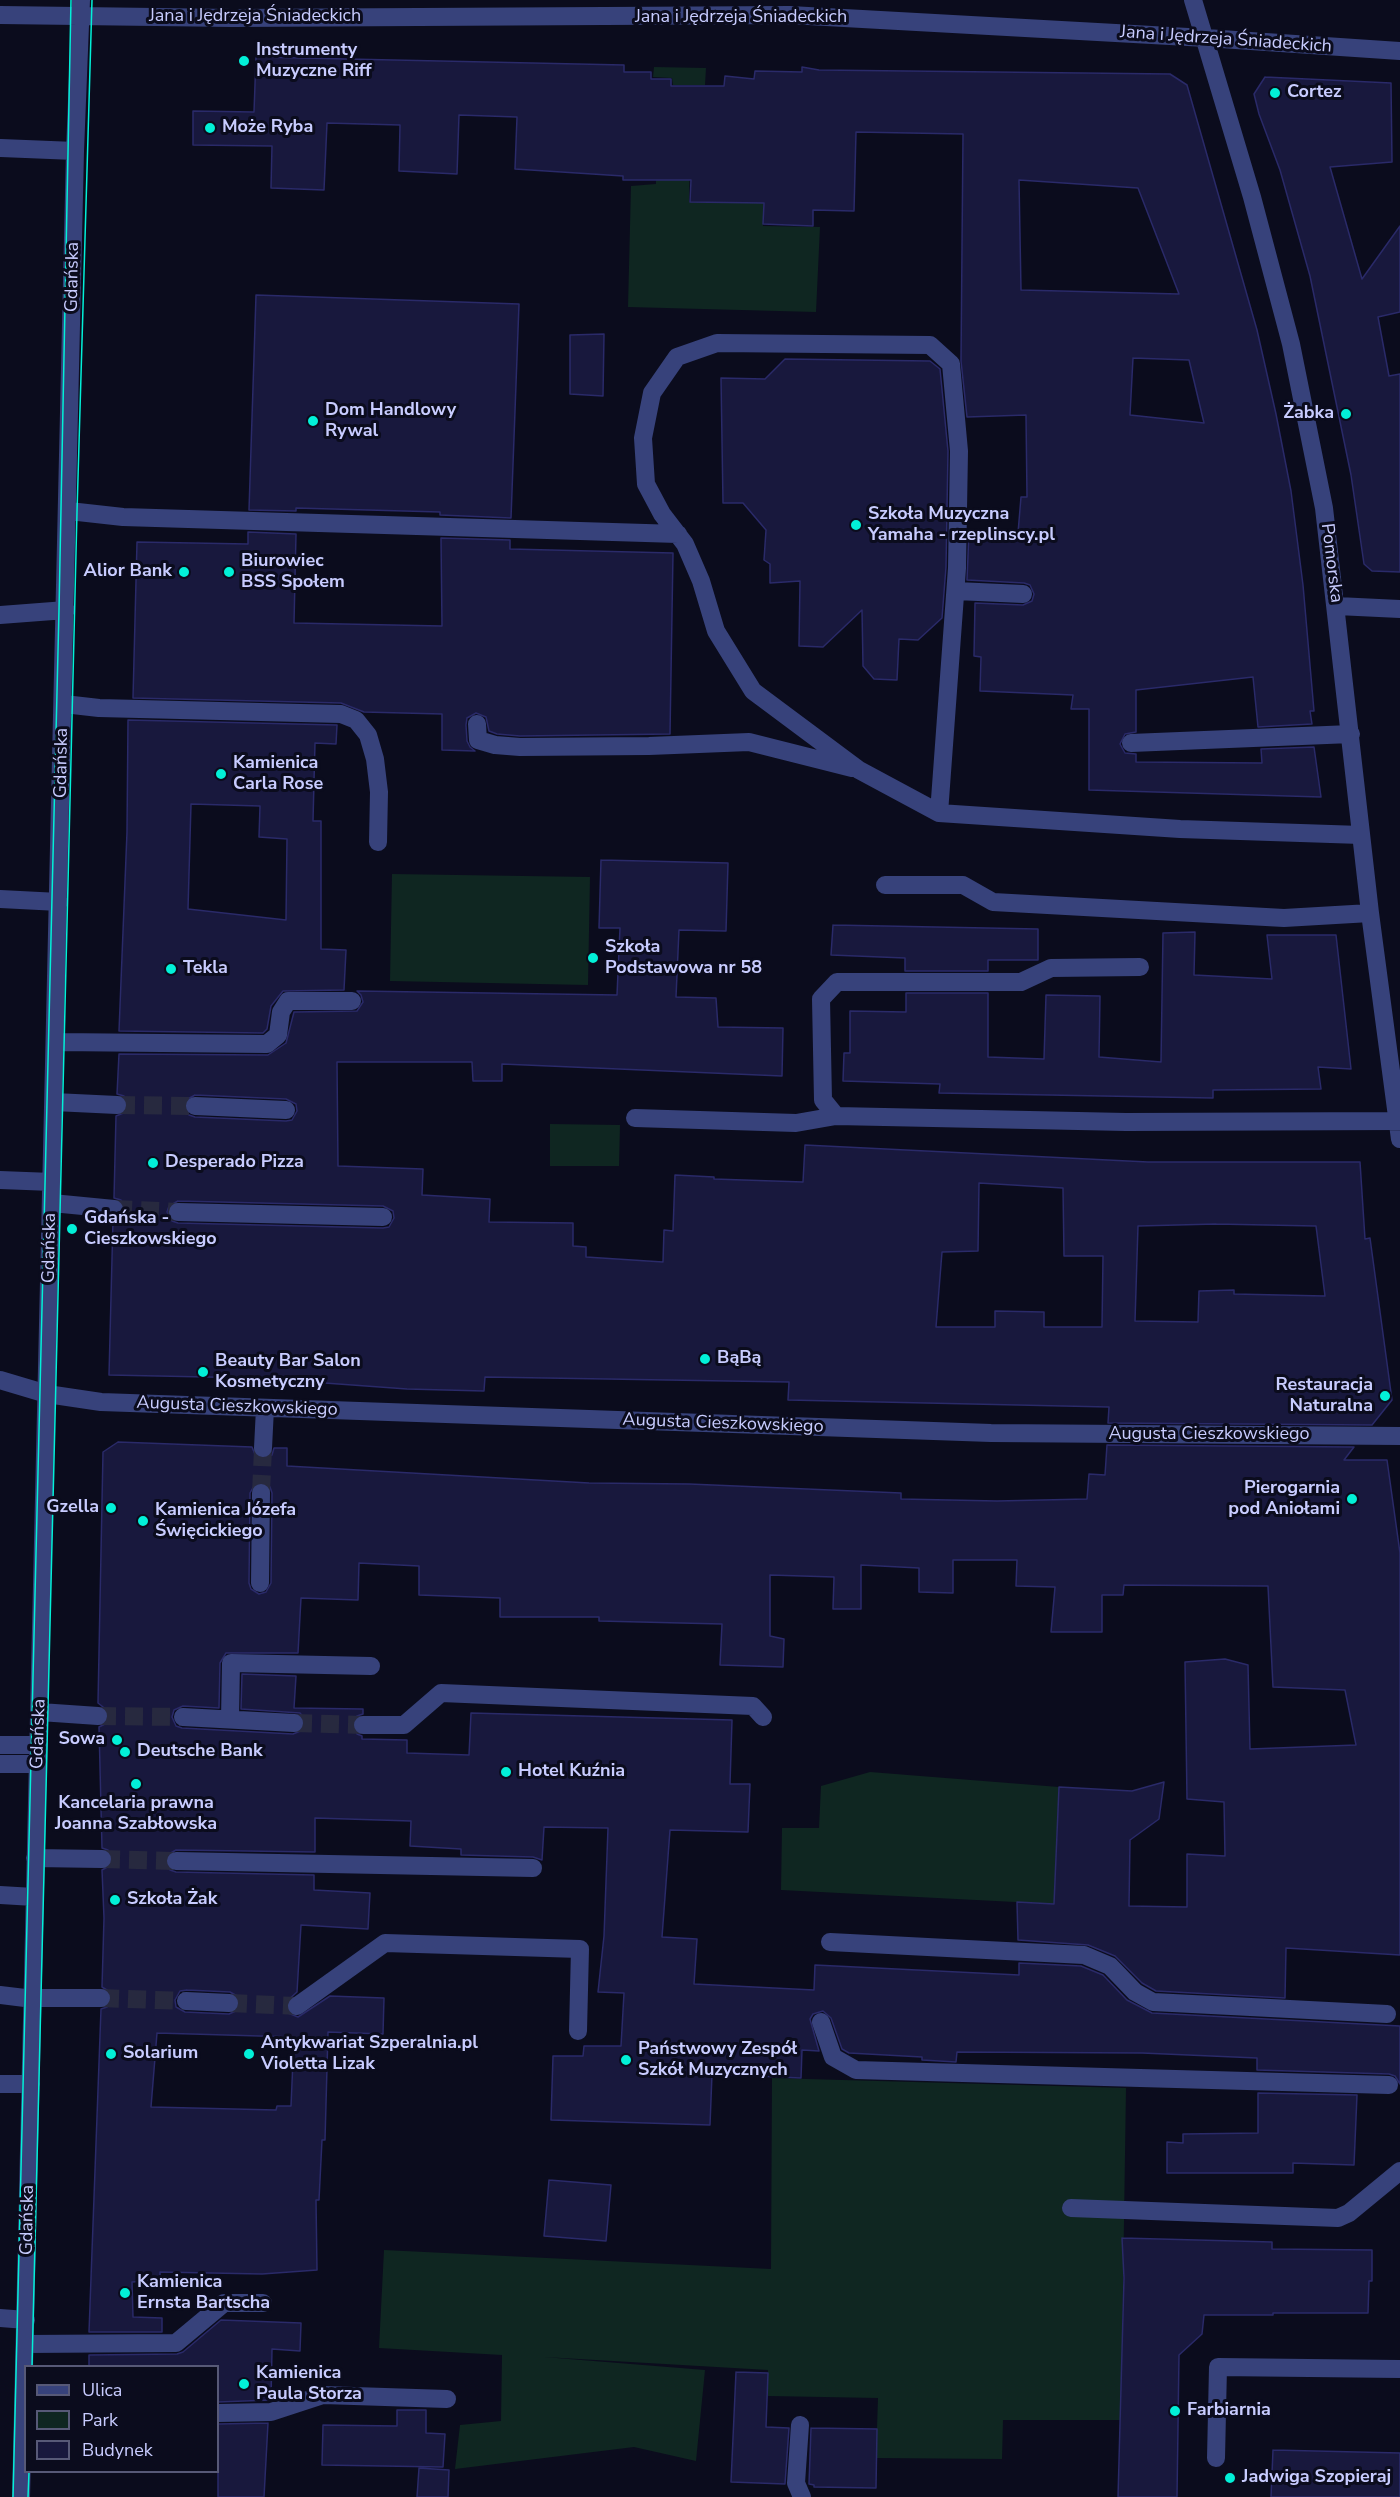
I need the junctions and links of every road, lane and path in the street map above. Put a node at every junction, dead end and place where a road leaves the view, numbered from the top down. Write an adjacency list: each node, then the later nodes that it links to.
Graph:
1 (1193, 0): 4 (street, Pomorska)
2 (81, 9): 3 (street, Jana i Jędrzeja Śniadeckich); 4 (street, Jana i Jędrzeja Śniadeckich); 7 (street, Gdańska)
3 (0, 15)
4 (1206, 38): 5 (street, Jana i Jędrzeja Śniadeckich); 12 (street, Pomorska)
5 (1400, 51)
6 (1, 148): 7 (street)
7 (75, 151): 8 (street, Gdańska)
8 (69, 511): 9 (street); 14 (street, Gdańska)
9 (678, 534): 10 (street); 20 (street)
10 (956, 591): 11 (street); 21 (street)
11 (1023, 594)
12 (1337, 606): 13 (street); 18 (street, Pomorska)
13 (1400, 609)
14 (66, 610): 15 (street); 16 (street, Gdańska)
15 (0, 615)
16 (64, 704): 23 (street); 26 (street, Gdańska)
17 (477, 724): 20 (street)
18 (1352, 734): 19 (street); 22 (street, Pomorska)
19 (1131, 743)
20 (859, 770): 21 (street)
21 (939, 813): 22 (street)
22 (1361, 835): 27 (street, Pomorska)
23 (378, 842)
24 (885, 885): 27 (street)
25 (0, 899): 26 (street)
26 (59, 902): 30 (street, Gdańska)
27 (1370, 913): 37 (street, Pomorska)
28 (1140, 967): 35 (street)
29 (352, 1001): 30 (street)
30 (56, 1042): 31 (street, Gdańska)
31 (54, 1102): 32 (street); 39 (street, Gdańska)
32 (117, 1105)
33 (195, 1106): 34 (street)
34 (286, 1110)
35 (836, 1116): 36 (street); 37 (street)
36 (635, 1118)
37 (1399, 1127)
38 (0, 1180): 39 (street)
39 (52, 1182): 40 (street, Gdańska)
40 (52, 1203): 41 (street); 45 (street, Gdańska)
41 (114, 1209)
42 (177, 1212): 43 (street)
43 (383, 1217)
44 (0, 1380): 45 (street, Augusta Cieszkowskiego)
45 (47, 1394): 46 (street, Augusta Cieszkowskiego); 52 (street, Gdańska)
46 (264, 1408): 47 (street, Augusta Cieszkowskiego); 48 (street)
47 (1400, 1436)
48 (262, 1448)
49 (261, 1493): 50 (street)
50 (260, 1584)
51 (371, 1666): 56 (street)
52 (40, 1712): 53 (street); 60 (street, Gdańska)
53 (98, 1716)
54 (183, 1717): 56 (street)
55 (763, 1717): 58 (street)
56 (230, 1719): 57 (street)
57 (294, 1723)
58 (363, 1725)
59 (0, 1745): 60 (street)
60 (38, 1745): 62 (street, Gdańska)
61 (0, 1764): 62 (street)
62 (38, 1764): 63 (street, Gdańska)
63 (36, 1858): 64 (street); 68 (street, Gdańska)
64 (102, 1859)
65 (176, 1861): 66 (street)
66 (533, 1868)
67 (0, 1895): 68 (street)
68 (34, 1897): 71 (street, Gdańska)
69 (830, 1942): 76 (street)
70 (0, 1995): 71 (street)
71 (32, 1998): 72 (street); 80 (street, Gdańska)
72 (101, 1998)
73 (186, 2001): 74 (street)
74 (229, 2003)
75 (297, 2006): 78 (street)
76 (1387, 2014)
77 (821, 2022): 81 (street)
78 (578, 2031)
79 (0, 2084): 80 (street)
80 (30, 2084): 86 (street, Gdańska)
81 (1389, 2085)
82 (1400, 2171): 83 (street)
83 (1071, 2208)
84 (263, 2303): 87 (street)
85 (0, 2318): 86 (street)
86 (26, 2320): 87 (street, Gdańska)
87 (26, 2344): 88 (street, Gdańska)
88 (25, 2365)
89 (1400, 2369): 94 (street)
90 (447, 2399): 92 (street)
91 (24, 2412): 95 (street, Gdańska)
92 (219, 2413)
93 (800, 2425): 96 (street)
94 (1216, 2458)
95 (21, 2497)
96 (802, 2497)

